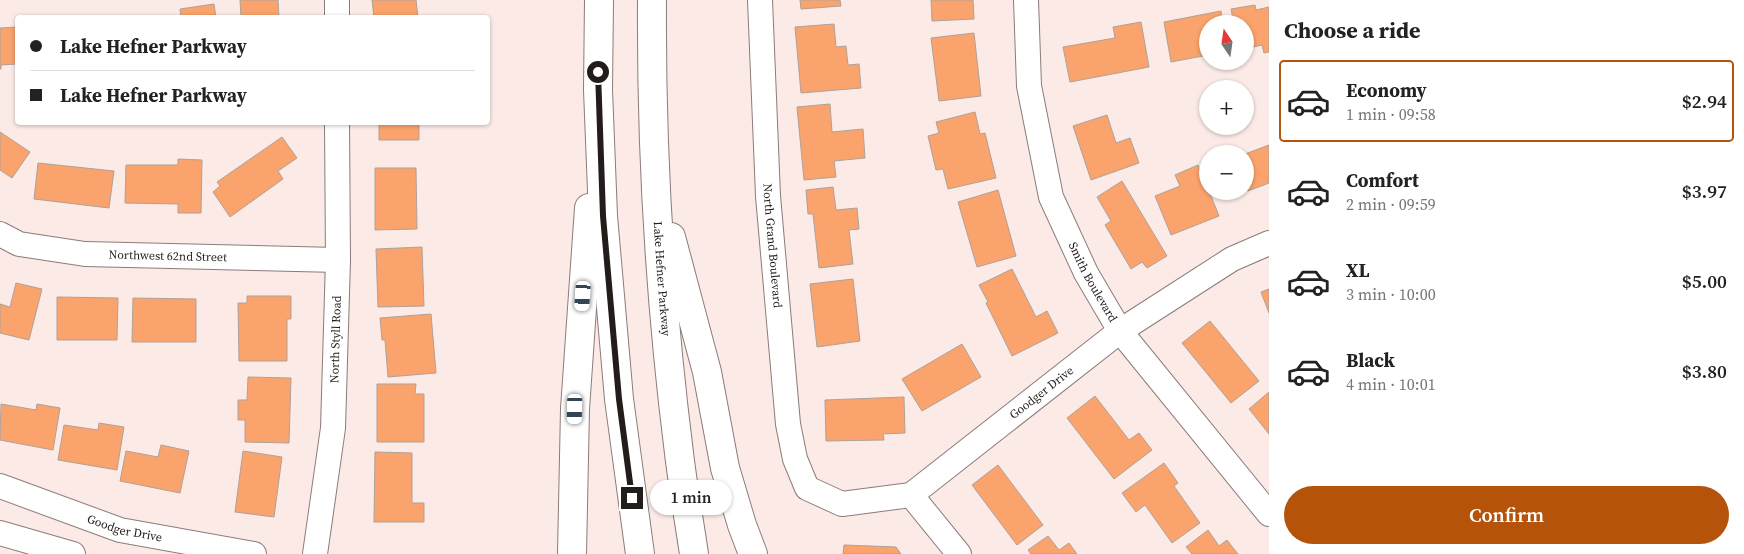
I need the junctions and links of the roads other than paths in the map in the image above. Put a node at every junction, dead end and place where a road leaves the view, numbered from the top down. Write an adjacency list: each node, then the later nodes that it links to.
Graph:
1 (337, 0): 7 (street)
2 (599, 0): 8 (highway)
3 (652, 0): 10 (highway, Lake Hefner Parkway)
4 (760, 0): 16 (street, North Grand Boulevard)
5 (1026, 0): 6 (street); 14 (street, Smith Boulevard)
6 (1030, 0)
7 (337, 15)
8 (598, 90): 22 (highway); 23 (highway)
9 (337, 125): 13 (street, North Styll Road)
10 (655, 180): 24 (highway, Lake Hefner Parkway); 25 (highway)
11 (0, 234): 13 (street, Northwest 62nd Street)
12 (1269, 243): 14 (street, Goodger Drive)
13 (338, 260): 21 (street, North Styll Road)
14 (1120, 331): 16 (street, Goodger Drive); 17 (street, Smith Boulevard)
15 (0, 486): 20 (street, Goodger Drive)
16 (911, 495): 26 (street)
17 (1269, 514)
18 (8, 542): 19 (street)
19 (73, 554)
20 (254, 554)
21 (315, 554)
22 (572, 554)
23 (640, 554)
24 (694, 554)
25 (753, 554)
26 (960, 554)

